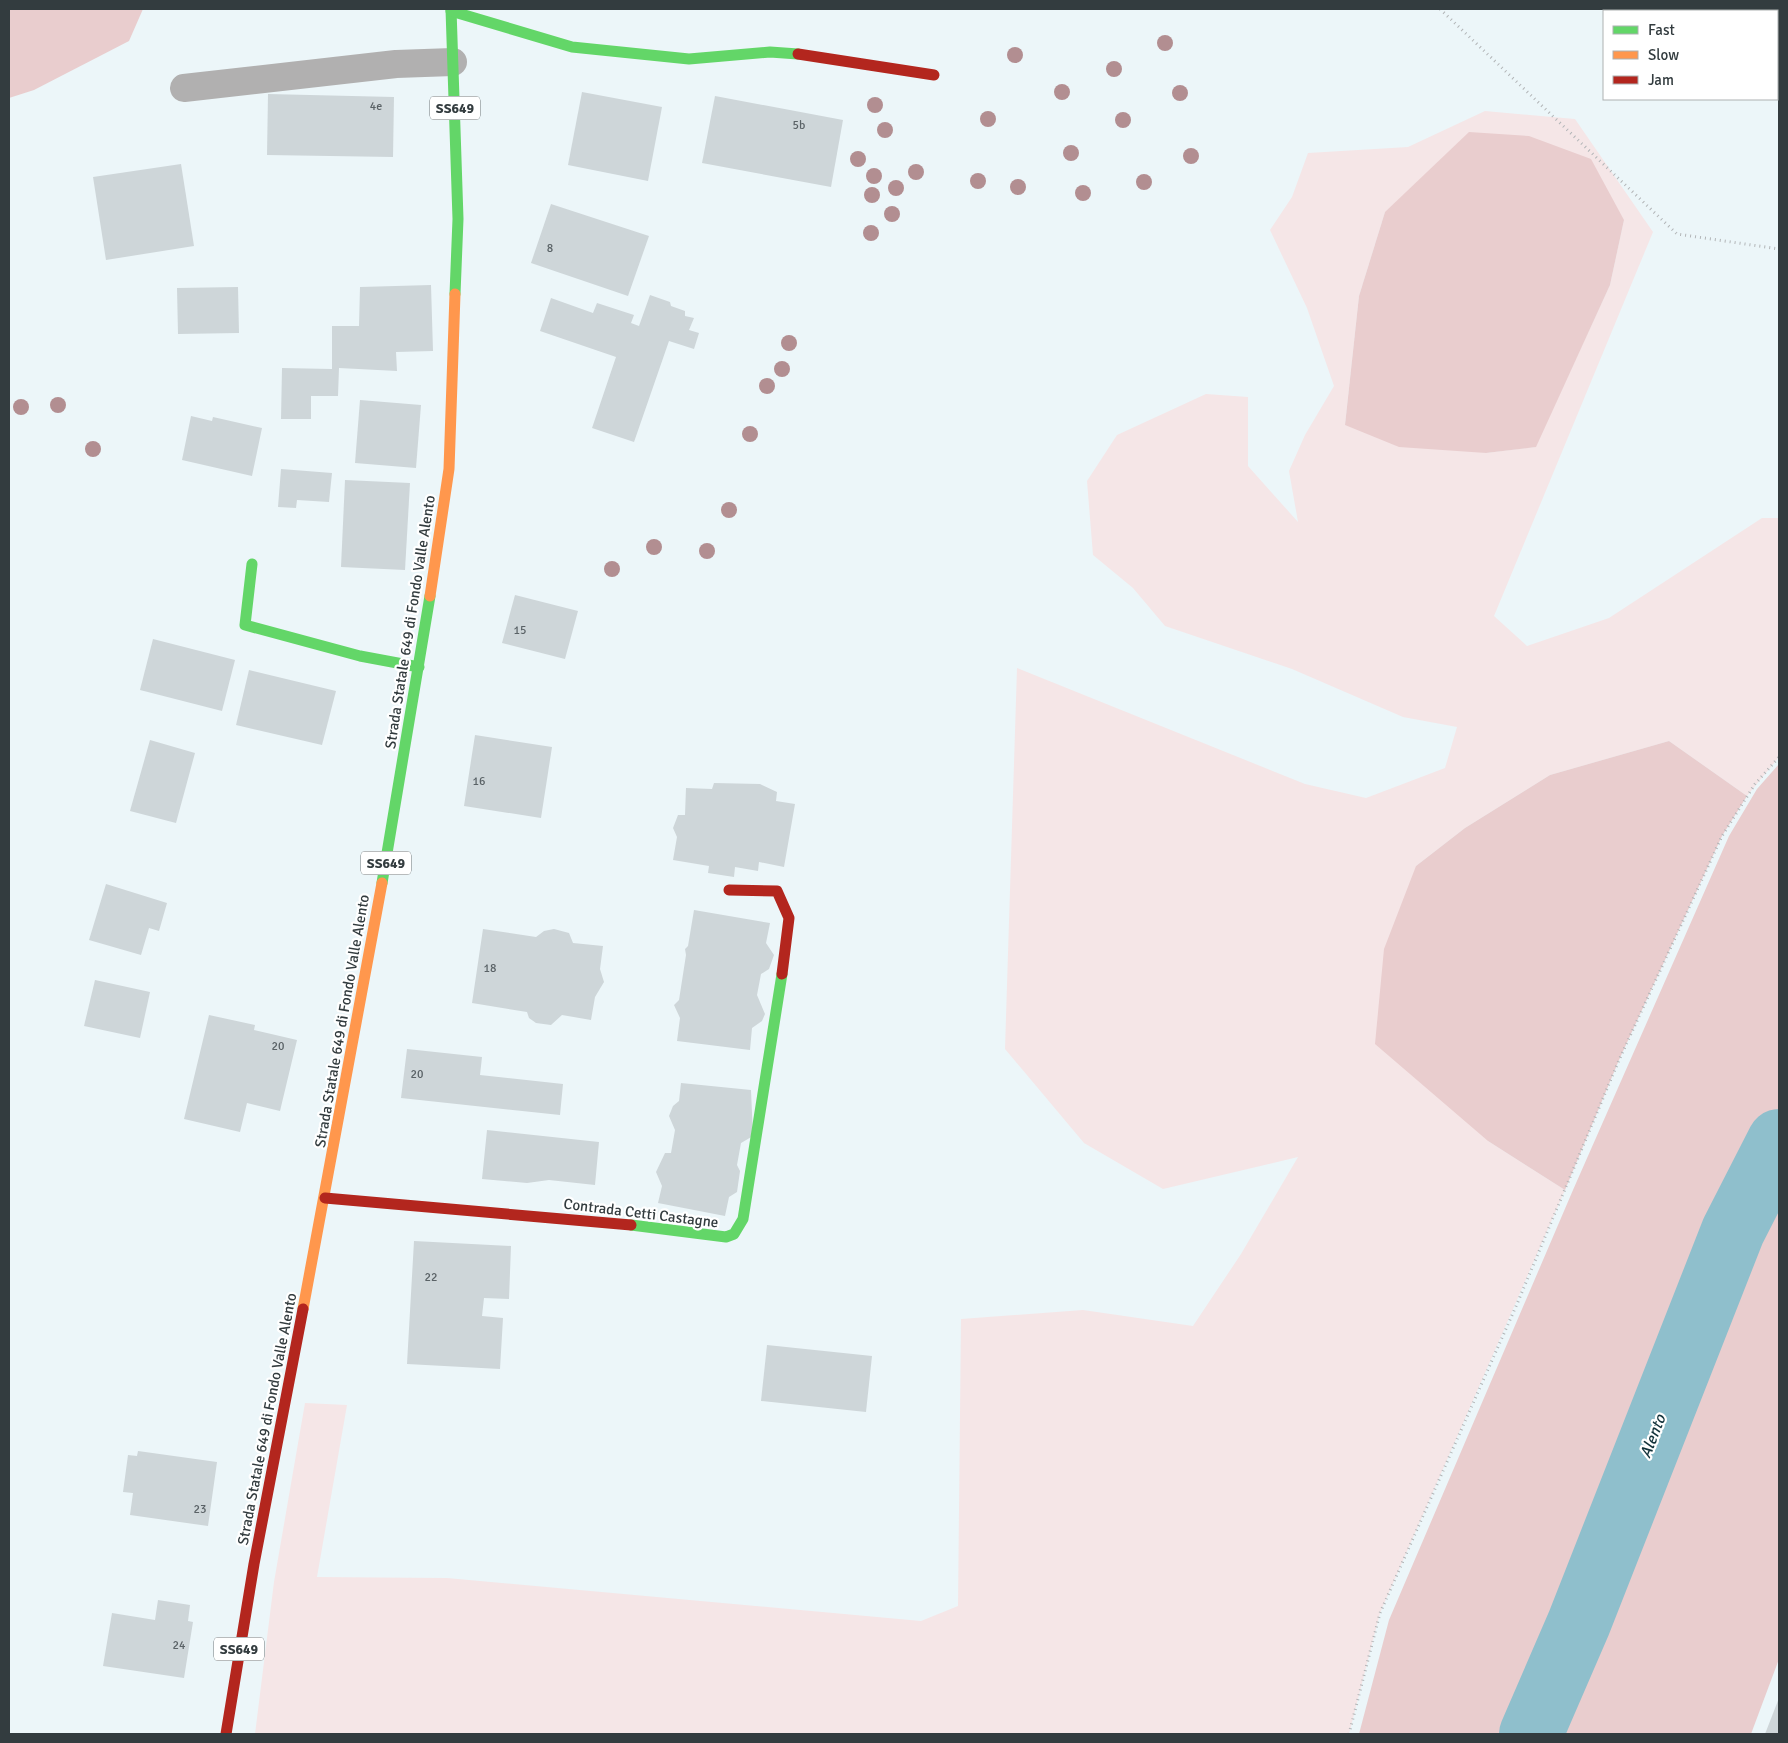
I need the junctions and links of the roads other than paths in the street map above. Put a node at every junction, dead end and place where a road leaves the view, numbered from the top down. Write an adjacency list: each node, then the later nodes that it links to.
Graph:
1 (451, 10): 2 (main road, Strada Statale 649 di Fondo Valle Alento / SS649); 3 (main road)
2 (453, 62): 4 (street); 6 (main road, Strada Statale 649 di Fondo Valle Alento / SS649)
3 (934, 75)
4 (184, 88)
5 (252, 564): 6 (main road)
6 (419, 667): 8 (main road, Strada Statale 649 di Fondo Valle Alento / SS649)
7 (729, 890): 8 (main road, Contrada Cetti Castagne)
8 (325, 1198): 9 (main road, Strada Statale 649 di Fondo Valle Alento / SS649)
9 (226, 1734)

